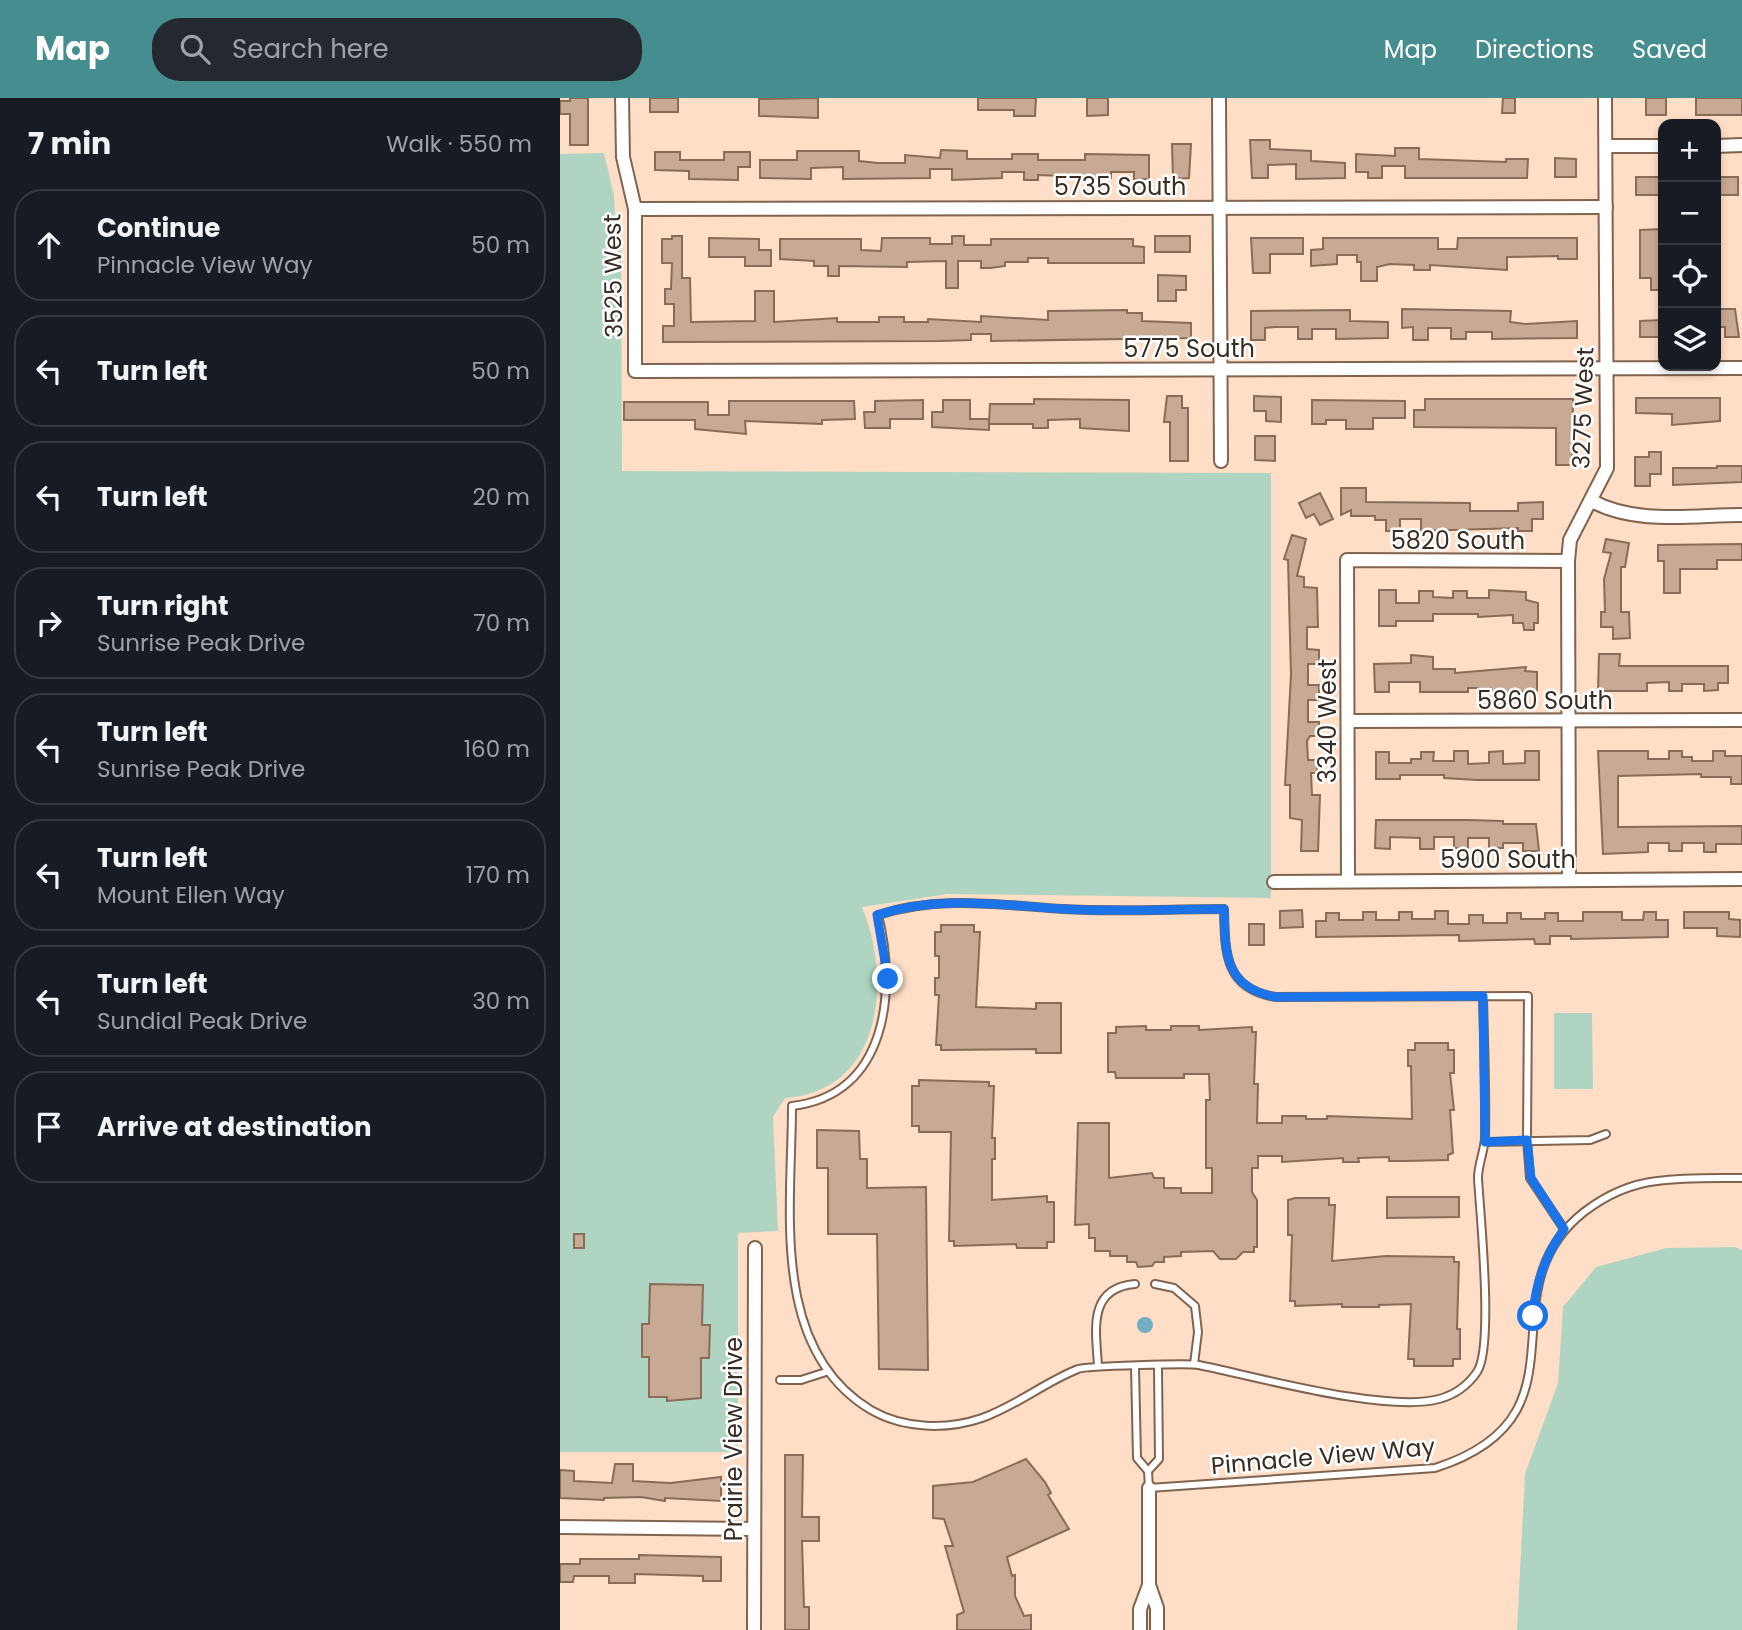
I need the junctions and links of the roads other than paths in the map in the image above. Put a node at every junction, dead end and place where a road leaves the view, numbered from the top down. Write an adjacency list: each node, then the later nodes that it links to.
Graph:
1 (622, 98): 10 (street, 3525 West)
2 (1219, 98): 8 (street)
3 (1605, 98): 5 (street, 3275 West)
4 (1742, 145): 7 (street)
5 (1606, 146): 6 (street); 9 (street, 3275 West)
6 (1658, 146)
7 (1721, 146)
8 (1220, 207): 9 (street, 5735 South); 10 (street, 5735 South); 13 (street)
9 (1606, 207): 11 (street, 3275 West)
10 (635, 209): 14 (street, 3525 West)
11 (1607, 368): 12 (street, 5775 South); 13 (street, 5775 South); 16 (street, 3275 West)
12 (1742, 368)
13 (1220, 369): 14 (street, 5775 South); 15 (street)
14 (635, 371)
15 (1221, 461)
16 (1592, 501): 17 (street); 19 (street, 3275 West)
17 (1742, 515)
18 (1348, 560): 19 (street, 5820 South); 22 (street, 3340 West)
19 (1568, 561): 20 (street, 3275 West)
20 (1567, 720): 21 (street, 5860 South); 22 (street, 5860 South); 24 (street, 3275 West)
21 (1742, 720)
22 (1349, 721): 25 (street, 3340 West)
23 (1742, 879): 24 (street, 5900 South)
24 (1569, 880): 25 (street, 5900 South)
25 (1348, 881): 26 (street, 5900 South)
26 (1275, 882)
27 (1483, 996): 29 (lane); 30 (lane); 40 (lane)
28 (1606, 1133): 29 (lane)
29 (1527, 1140): 30 (lane); 32 (lane)
30 (1485, 1142): 36 (lane)
31 (1742, 1178): 32 (lane, Pinnacle View Way)
32 (1564, 1229): 43 (lane, Pinnacle View Way)
33 (755, 1248): 45 (street, Prairie View Drive)
34 (1135, 1284): 37 (lane)
35 (1156, 1284): 36 (lane)
36 (1194, 1364): 39 (lane)
37 (1098, 1366): 38 (lane); 40 (lane)
38 (1135, 1367): 39 (lane); 42 (lane)
39 (1158, 1367): 42 (lane)
40 (826, 1372): 41 (lane)
41 (780, 1380)
42 (1148, 1471): 43 (lane)
43 (1149, 1488): 46 (street)
44 (560, 1527): 45 (street)
45 (753, 1529): 47 (street, Prairie View Drive)
46 (1149, 1585): 48 (street); 49 (street)
47 (754, 1630)
48 (1140, 1630)
49 (1157, 1630)

